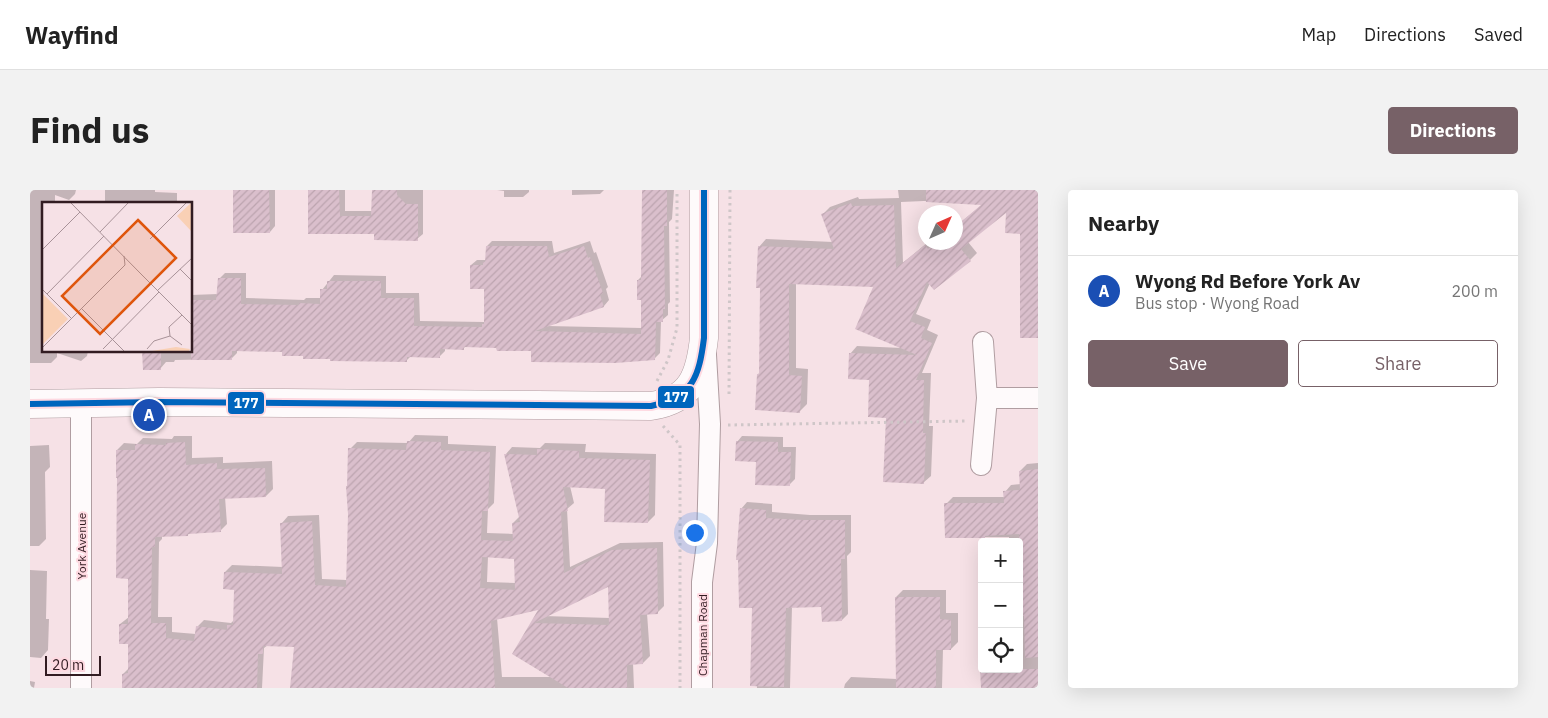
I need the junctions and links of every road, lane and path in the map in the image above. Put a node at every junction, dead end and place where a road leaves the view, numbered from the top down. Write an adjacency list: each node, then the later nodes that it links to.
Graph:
1 (677, 190): 11 (path)
2 (704, 190): 4 (street, Chapman Road)
3 (730, 190): 6 (path)
4 (704, 338): 11 (street, Chapman Road); 13 (street, Chapman Road)
5 (983, 342): 7 (street)
6 (729, 395)
7 (987, 398): 8 (street); 12 (street)
8 (1038, 398)
9 (30, 404): 10 (street)
10 (81, 404): 11 (street); 15 (street, York Avenue)
11 (655, 406): 16 (path)
12 (984, 422): 13 (path); 14 (street)
13 (710, 424): 17 (street, Chapman Road)
14 (980, 465)
15 (81, 688)
16 (680, 688)
17 (702, 688)

